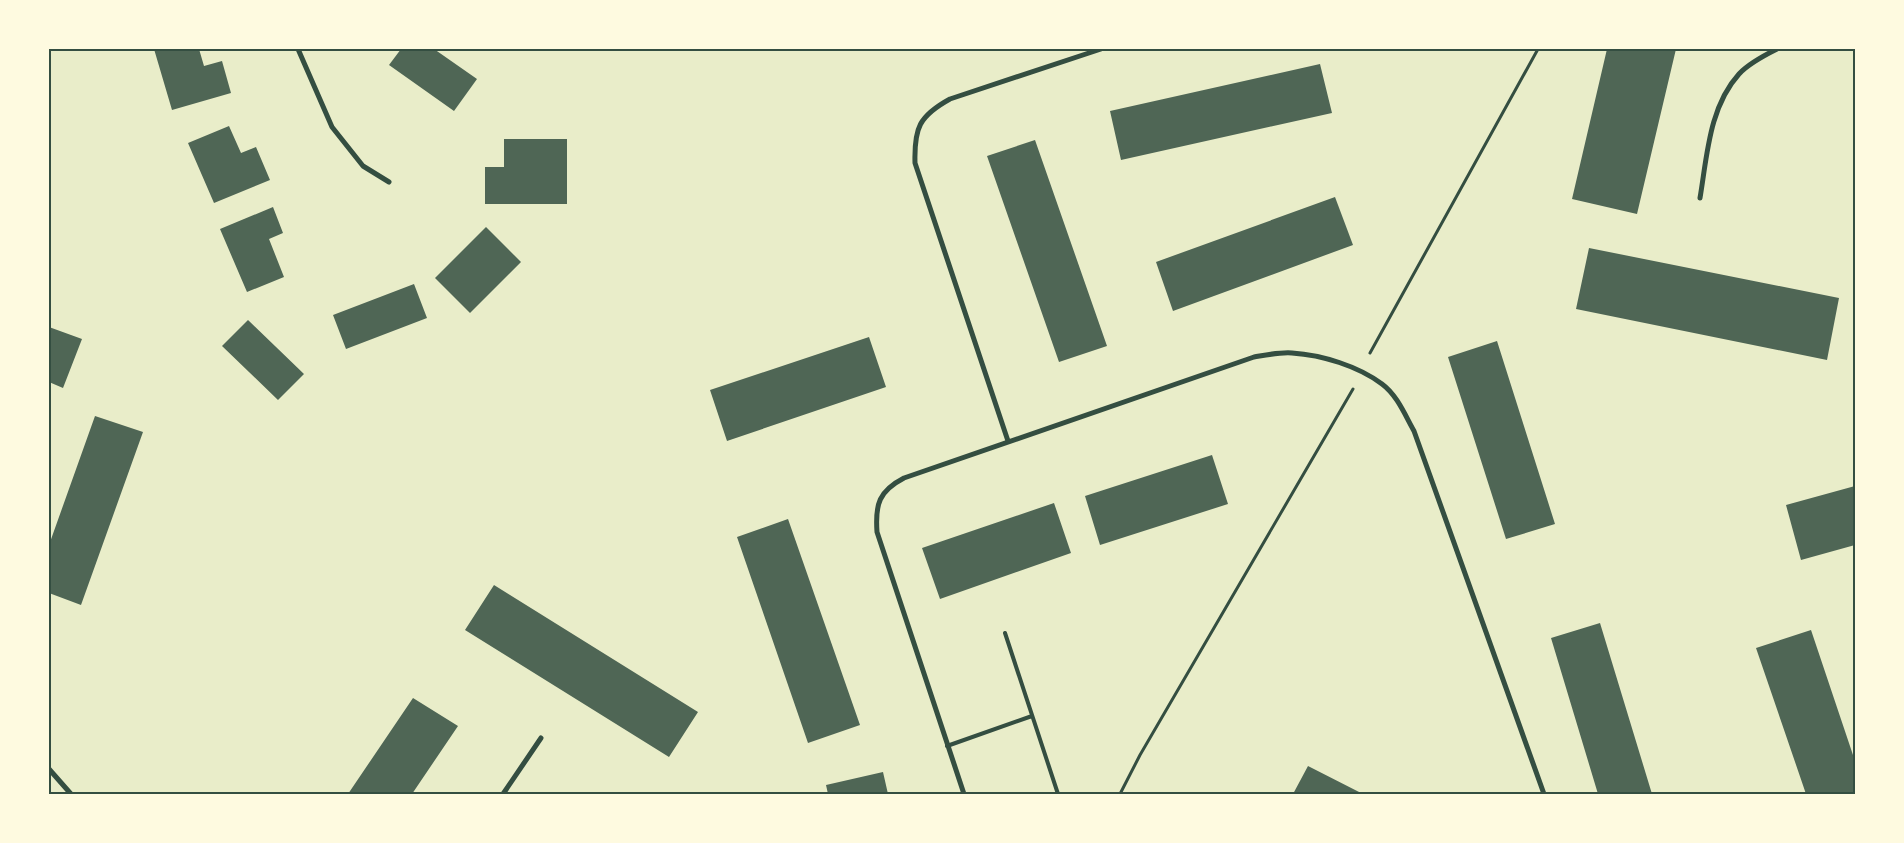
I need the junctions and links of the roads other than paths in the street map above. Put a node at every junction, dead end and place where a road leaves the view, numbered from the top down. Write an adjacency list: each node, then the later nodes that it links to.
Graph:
1 (298, 49): 4 (street)
2 (1101, 49): 6 (street)
3 (1777, 49): 5 (street)
4 (389, 182)
5 (1700, 198)
6 (1008, 441): 10 (street); 16 (street)
7 (1006, 633): 8 (lane)
8 (1032, 716): 10 (lane); 15 (lane)
9 (541, 738): 13 (street)
10 (947, 746): 14 (street)
11 (49, 768): 12 (street)
12 (71, 794)
13 (503, 794)
14 (964, 794)
15 (1058, 794)
16 (1544, 794)

